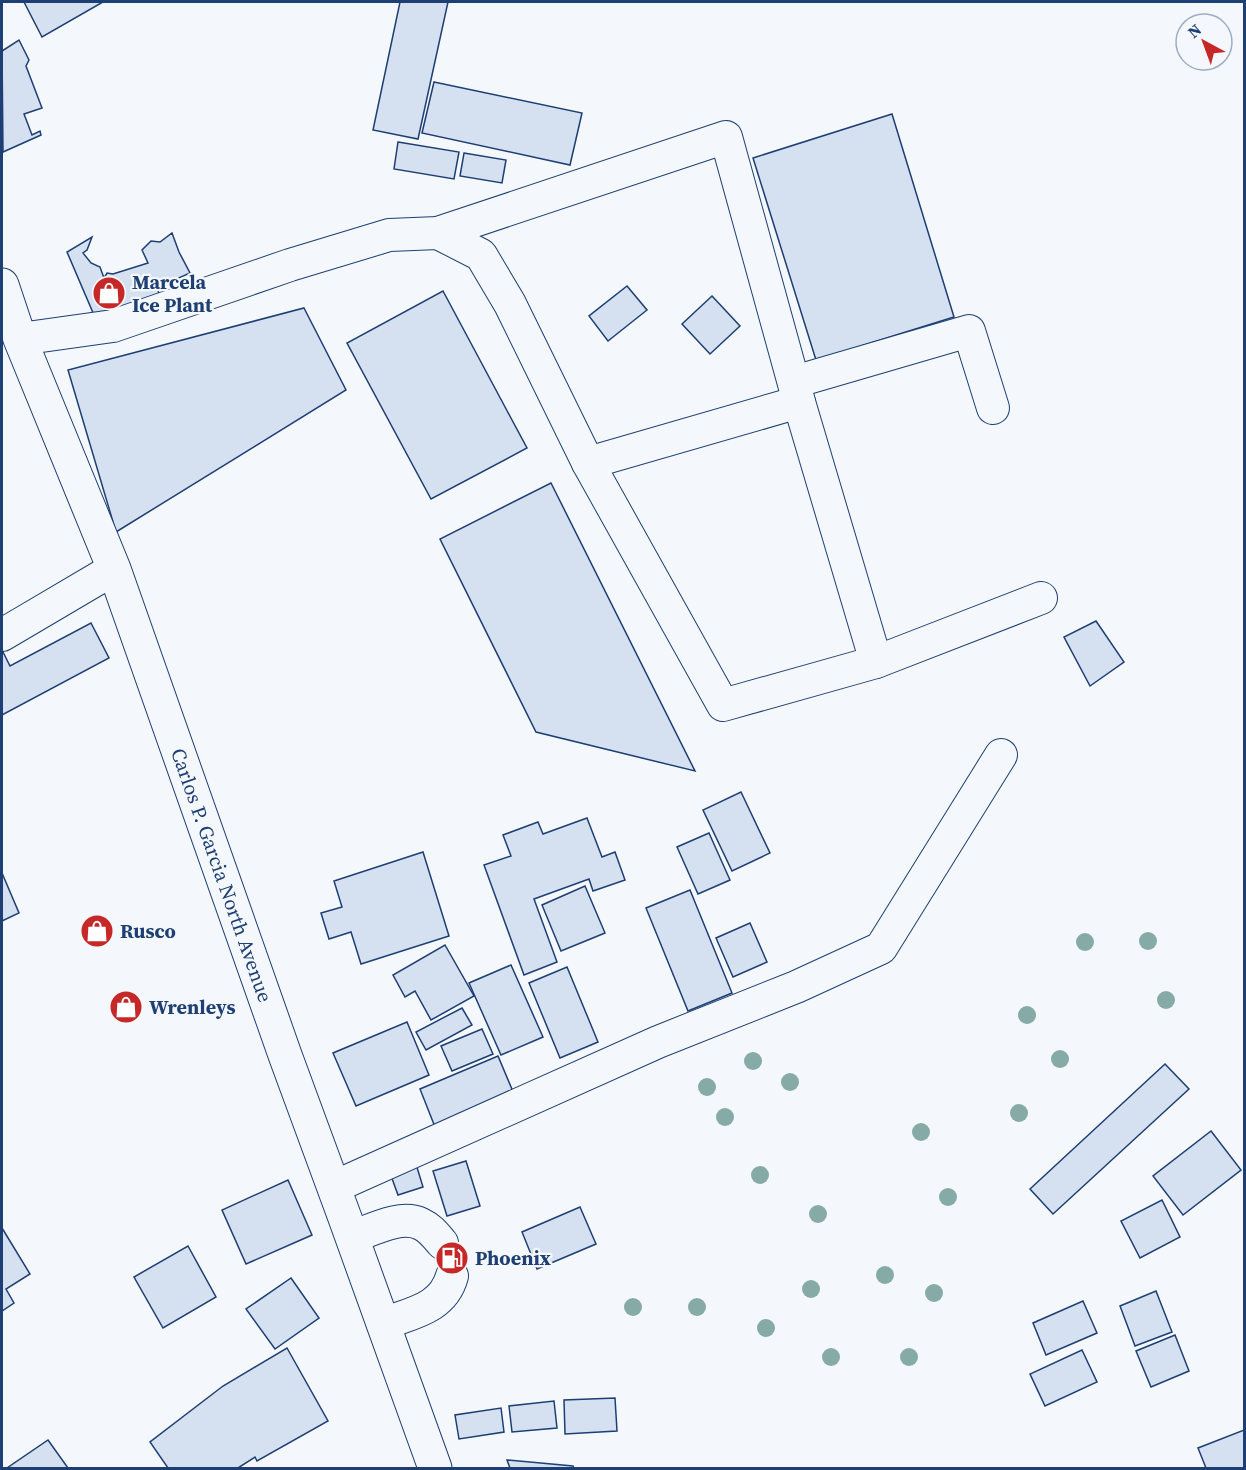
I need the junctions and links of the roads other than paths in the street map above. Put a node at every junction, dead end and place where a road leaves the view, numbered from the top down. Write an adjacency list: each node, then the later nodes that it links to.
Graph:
1 (438, 233): 3 (street); 4 (street); 6 (street)
2 (2, 285): 3 (main road, Carlos P. Garcia North Avenue)
3 (20, 339): 7 (main road, Carlos P. Garcia North Avenue)
4 (796, 392): 5 (street); 6 (street); 10 (street)
5 (993, 408)
6 (588, 463): 10 (street)
7 (114, 569): 9 (street); 12 (main road, Carlos P. Garcia North Avenue)
8 (1041, 598): 10 (street)
9 (2, 635)
10 (876, 662)
11 (1001, 755): 12 (street)
12 (334, 1187): 13 (main road, Carlos P. Garcia North Avenue)
13 (352, 1236): 14 (street); 16 (main road, Carlos P. Garcia North Avenue)
14 (442, 1243)
15 (452, 1276): 16 (street)
16 (383, 1324): 17 (main road, Carlos P. Garcia North Avenue)
17 (435, 1468)

